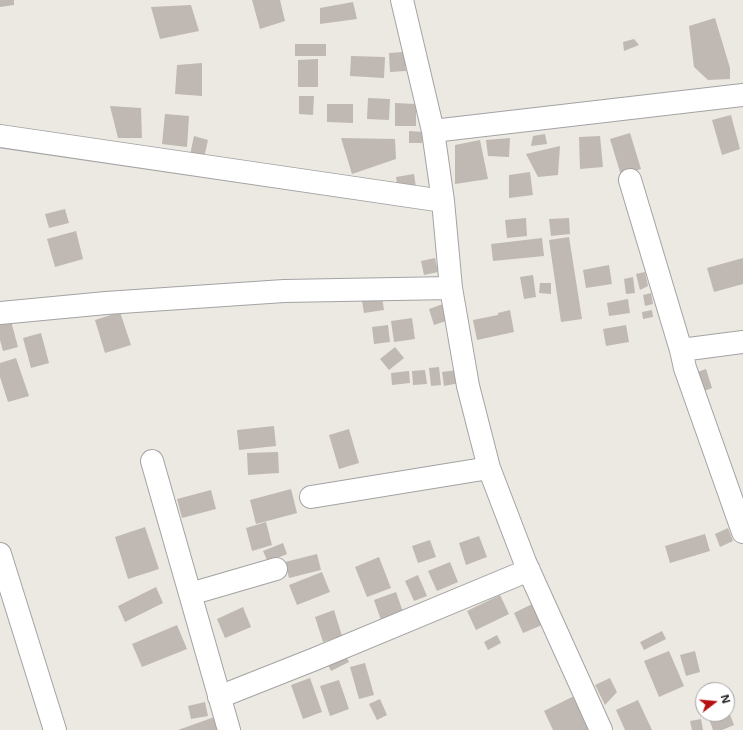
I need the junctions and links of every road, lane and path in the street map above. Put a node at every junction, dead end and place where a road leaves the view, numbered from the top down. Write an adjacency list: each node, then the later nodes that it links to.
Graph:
1 (402, 0): 3 (street)
2 (743, 95): 3 (street)
3 (433, 131): 6 (street)
4 (0, 136): 6 (street)
5 (630, 180): 10 (street)
6 (443, 201): 7 (street)
7 (451, 288): 8 (street); 12 (street)
8 (0, 314)
9 (743, 342): 10 (street)
10 (682, 350): 14 (street)
11 (152, 461): 18 (street)
12 (489, 468): 13 (street); 17 (street)
13 (312, 497)
14 (743, 532)
15 (0, 554): 20 (street)
16 (276, 569): 18 (street)
17 (529, 570): 19 (street); 22 (street)
18 (190, 594): 19 (street)
19 (219, 697): 21 (street)
20 (55, 730)
21 (229, 730)
22 (601, 730)

